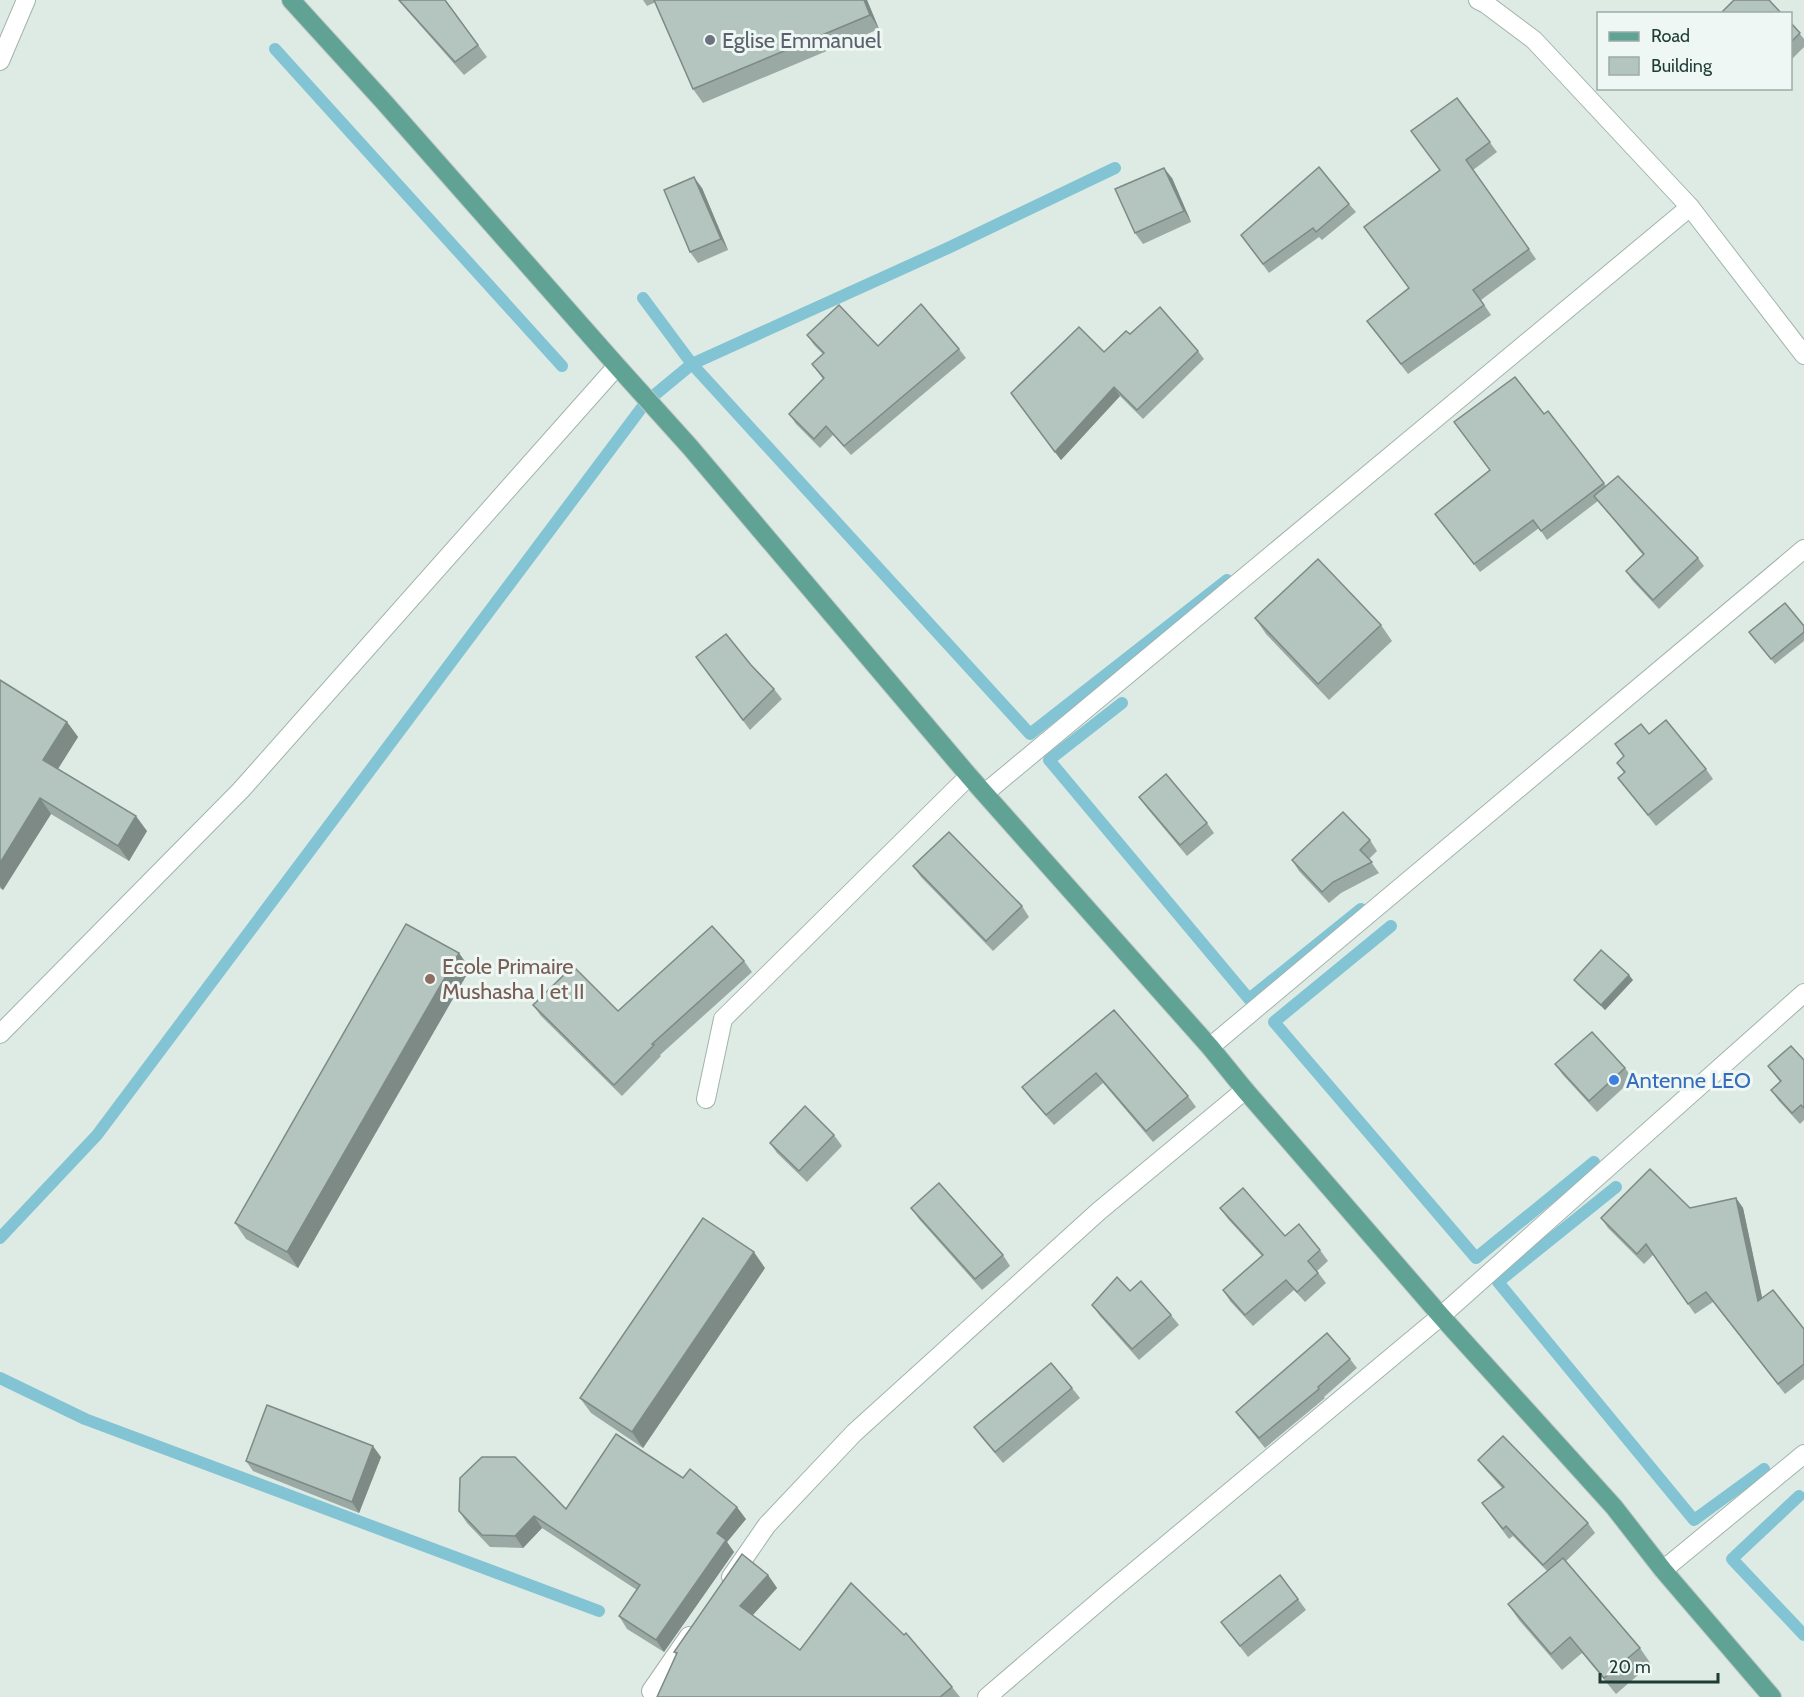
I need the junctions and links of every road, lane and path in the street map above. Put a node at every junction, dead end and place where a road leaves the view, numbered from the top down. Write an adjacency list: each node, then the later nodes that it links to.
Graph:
1 (26, 0): 4 (street)
2 (292, 0): 7 (main road)
3 (1478, 0): 5 (street)
4 (0, 61)
5 (1690, 207): 6 (street); 10 (street)
6 (1804, 355)
7 (617, 366): 9 (main road); 12 (street)
8 (1804, 549): 13 (street)
9 (969, 776): 10 (main road); 15 (street)
10 (985, 793): 13 (main road)
11 (1804, 993): 16 (street)
12 (0, 1034)
13 (1210, 1047): 14 (main road)
14 (1245, 1090): 16 (main road); 19 (street)
15 (706, 1099)
16 (1441, 1316): 18 (main road); 22 (street)
17 (1804, 1454): 18 (street)
18 (1663, 1570): 23 (main road)
19 (719, 1593)
20 (699, 1623): 21 (street)
21 (651, 1691)
22 (987, 1697)
23 (1772, 1697)

